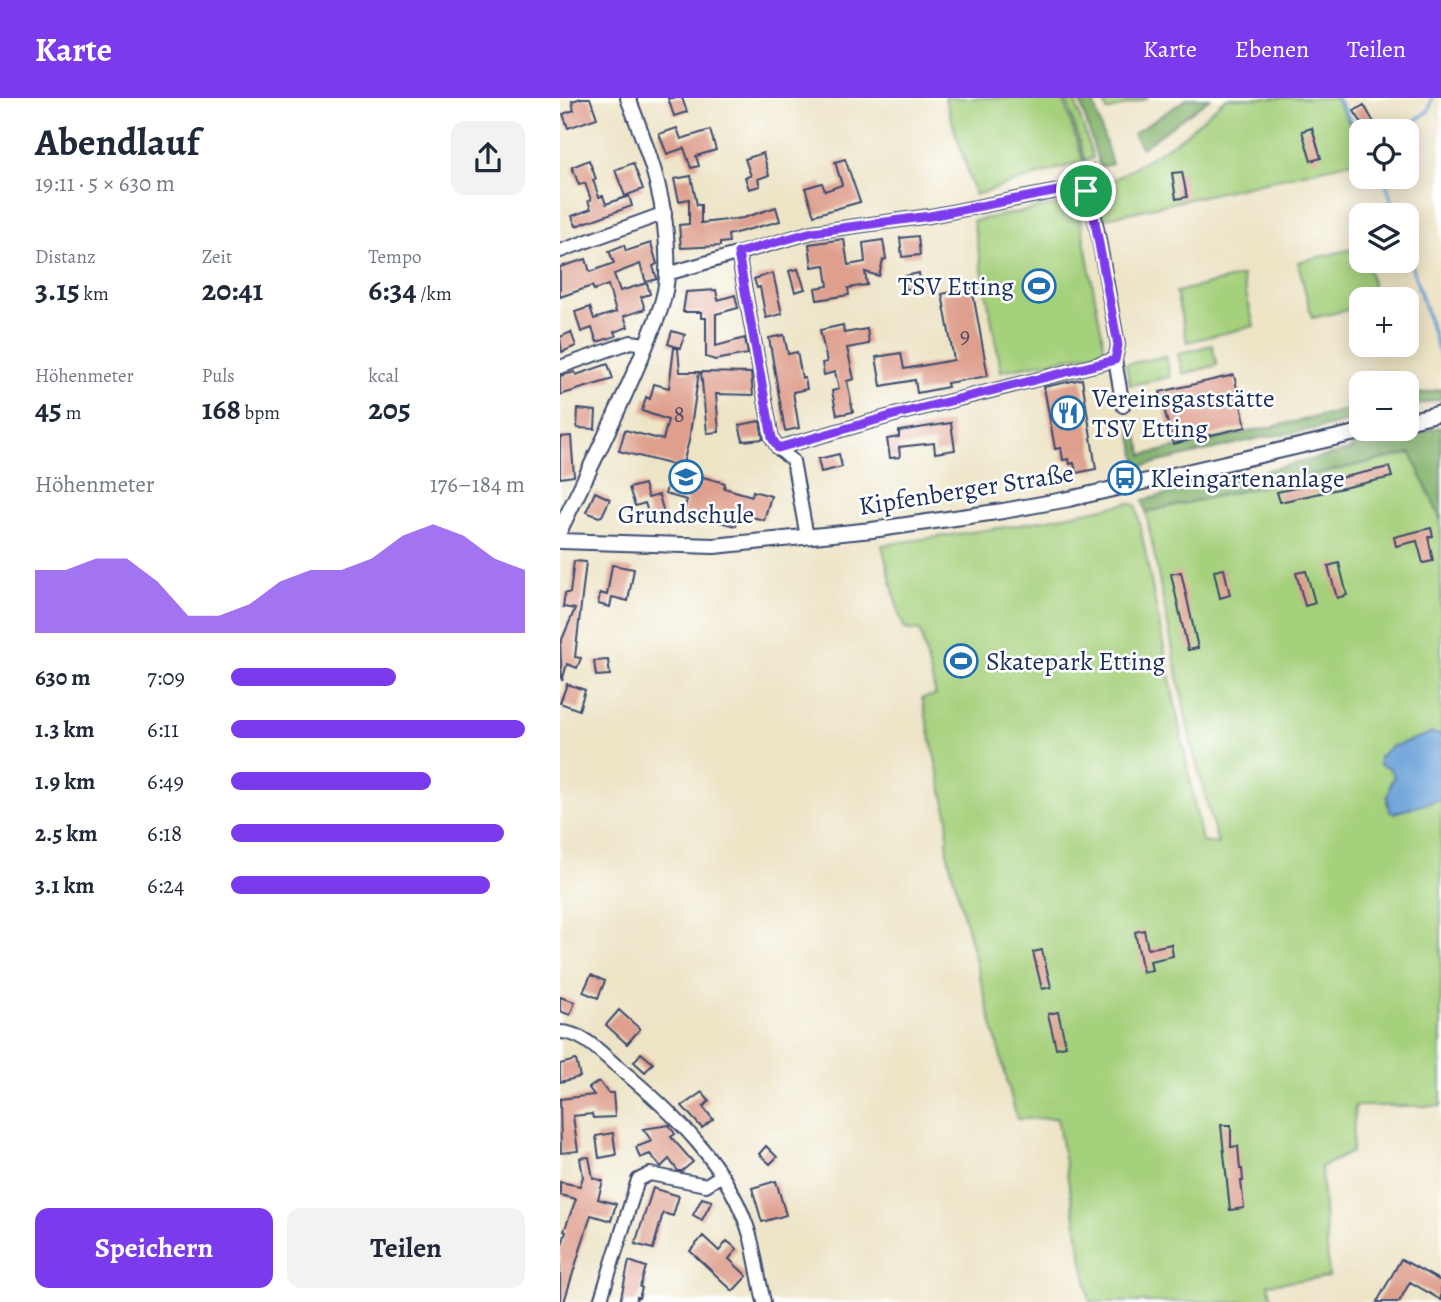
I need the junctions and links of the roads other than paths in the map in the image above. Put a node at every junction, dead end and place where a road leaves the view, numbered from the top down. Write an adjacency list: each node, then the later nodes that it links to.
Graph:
1 (628, 98): 2 (street)
2 (664, 213): 3 (street); 5 (street)
3 (560, 251)
4 (738, 253): 5 (street); 7 (street); 13 (street)
5 (667, 274): 6 (street)
6 (646, 344): 8 (street); 14 (street)
7 (1115, 360): 9 (street); 13 (street)
8 (560, 367)
9 (1123, 405)
10 (1441, 413): 11 (street)
11 (1419, 418)
12 (1349, 435): 15 (street, Kipfenberger Straße)
13 (778, 448): 15 (street)
14 (560, 530)
15 (807, 537): 16 (street, Kipfenberger Straße)
16 (560, 541)
17 (560, 1032): 18 (street)
18 (722, 1175): 19 (street); 20 (street)
19 (761, 1300)
20 (600, 1302)

